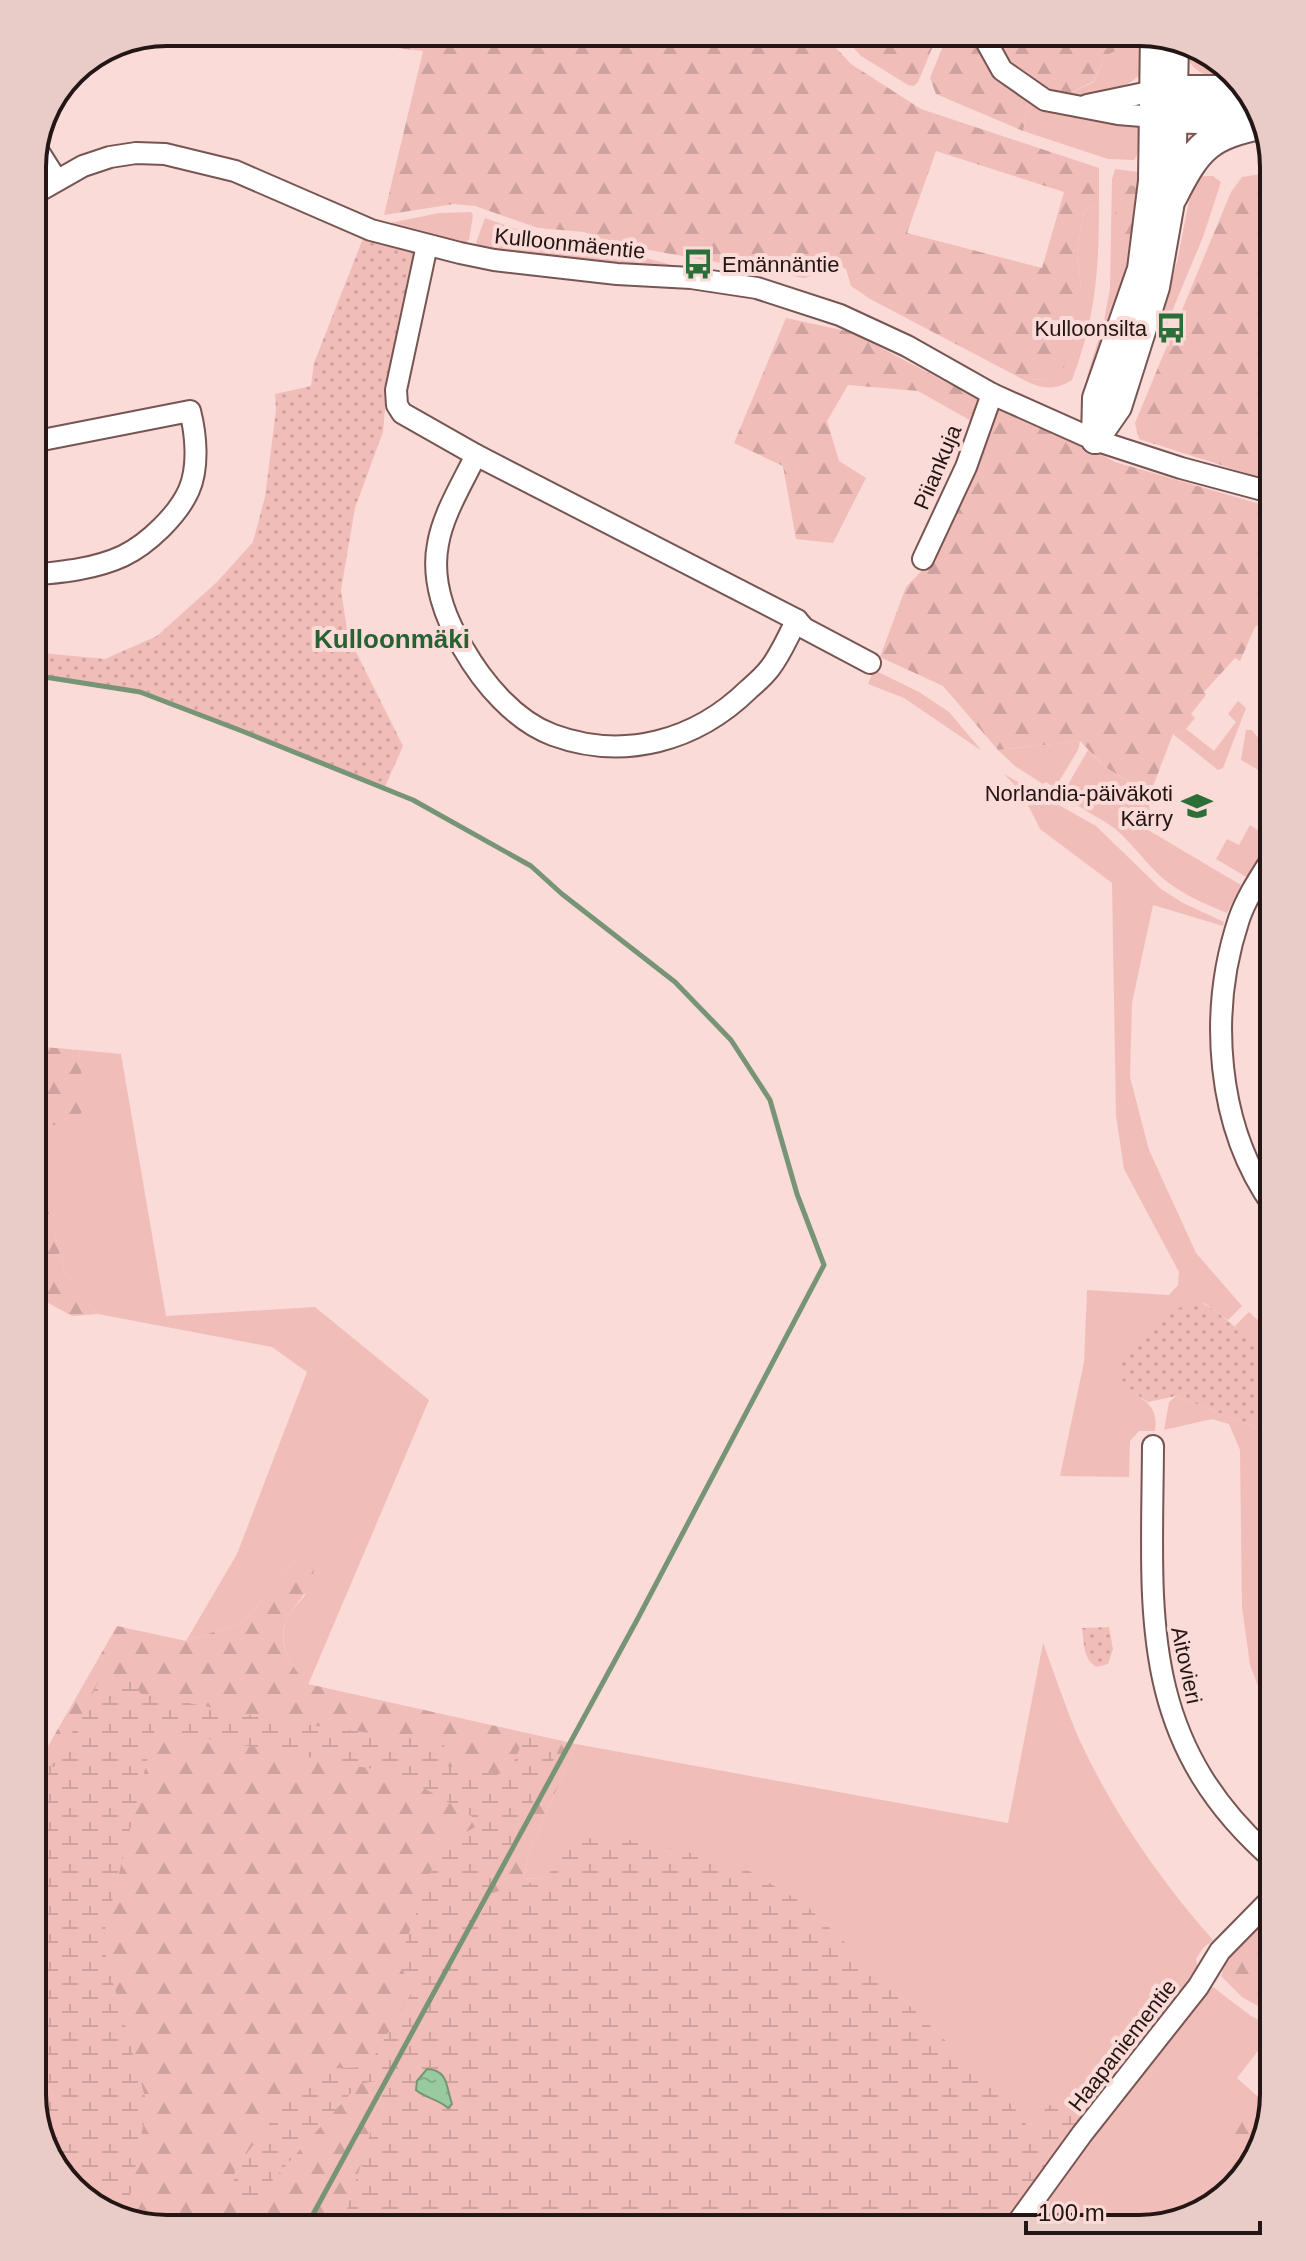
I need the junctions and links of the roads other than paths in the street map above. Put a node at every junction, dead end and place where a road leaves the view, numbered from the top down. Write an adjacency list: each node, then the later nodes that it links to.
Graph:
1 (989, 46): 5 (street)
2 (1156, 47): 5 (main road)
3 (1173, 51): 5 (main road)
4 (1234, 93): 5 (highway)
5 (1164, 104): 6 (highway); 11 (main road); 15 (main road)
6 (1249, 119)
7 (1252, 124): 11 (highway)
8 (46, 163): 9 (street)
9 (56, 179): 10 (street, Kulloonmäentie); 12 (street, Kulloonmäentie)
10 (46, 186)
11 (1172, 196): 15 (main road)
12 (427, 245): 13 (street, Kulloonmäentie); 16 (street)
13 (992, 394): 15 (street, Kulloonmäentie); 18 (street, Piiankuja)
14 (46, 439): 19 (street)
15 (1095, 440): 17 (street, Kulloonmäentie)
16 (476, 455): 20 (street); 20 (street)
17 (1260, 489)
18 (923, 559)
19 (46, 574)
20 (797, 620): 21 (street)
21 (870, 663)
22 (1260, 878): 23 (street)
23 (1260, 1182)
24 (1153, 1446): 25 (street, Aitovieri)
25 (1260, 1848)
26 (1260, 1910): 27 (street, Haapaniementie)
27 (1023, 2215)

